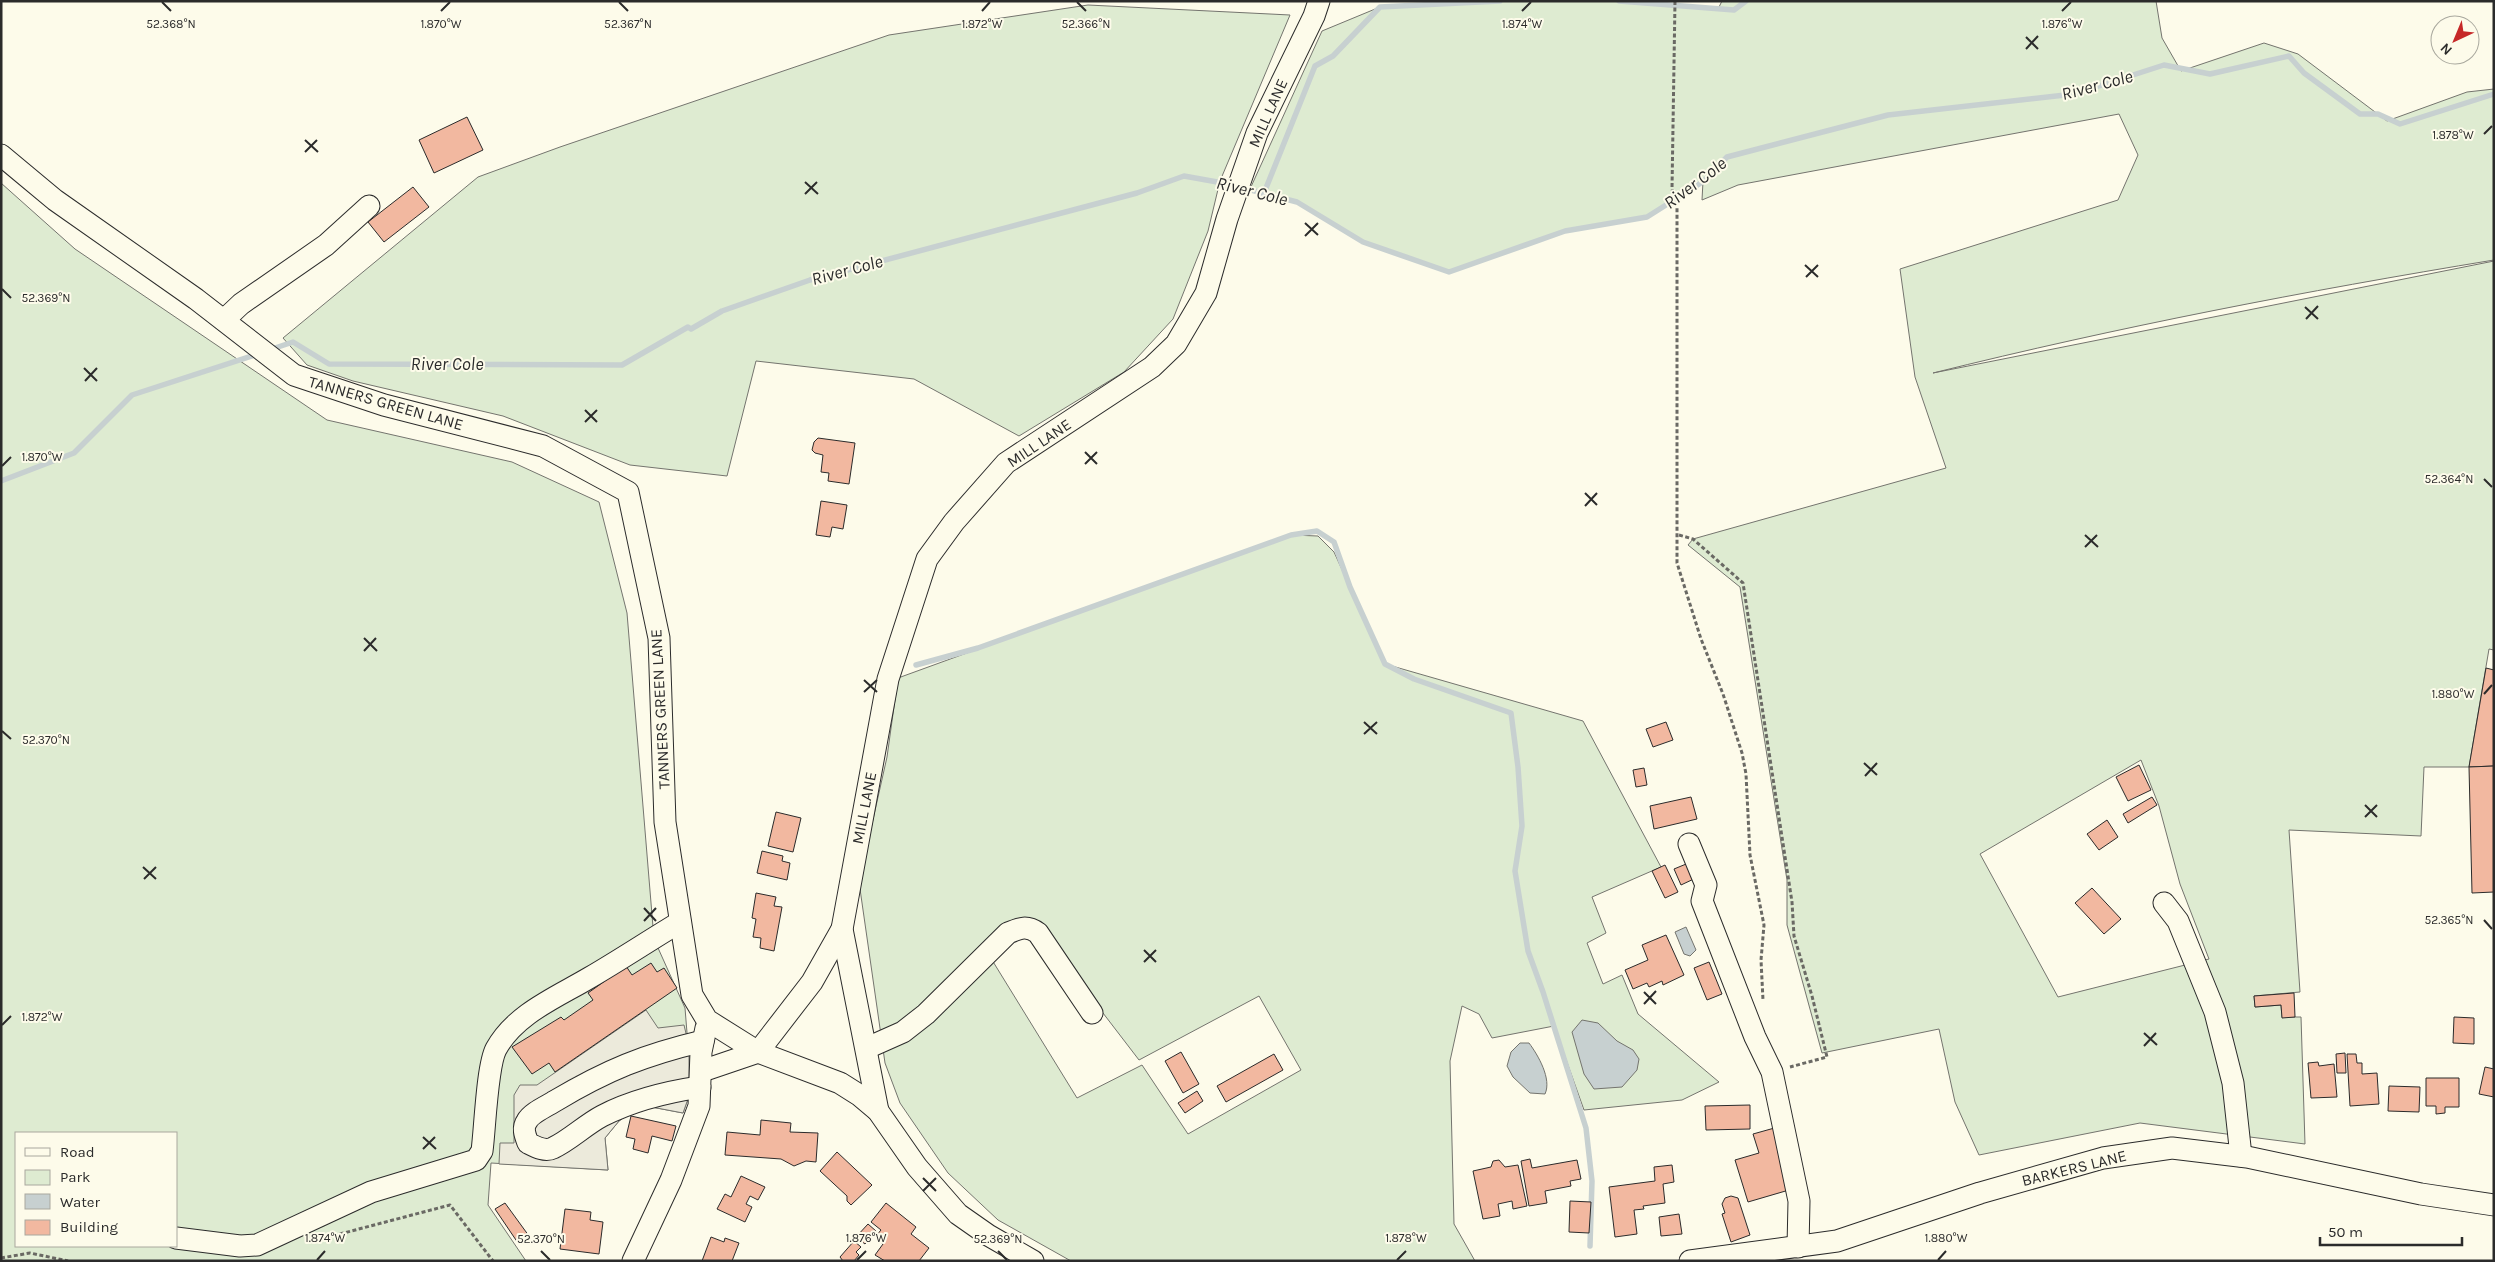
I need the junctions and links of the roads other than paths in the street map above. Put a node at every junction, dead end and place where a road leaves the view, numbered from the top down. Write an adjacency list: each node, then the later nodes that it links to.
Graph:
1 (1319, 1): 8 (street, MILL LANE)
2 (1, 155): 4 (street, TANNERS GREEN LANE)
3 (369, 206): 4 (street)
4 (224, 320): 7 (street, TANNERS GREEN LANE)
5 (1689, 844): 18 (street)
6 (2164, 903): 15 (street)
7 (680, 922): 10 (street, TANNERS GREEN LANE); 17 (street)
8 (842, 929): 11 (street, MILL LANE); 12 (street, MILL LANE)
9 (1092, 1013): 11 (street)
10 (705, 1031): 12 (street, TANNERS GREEN LANE); 13 (street); 13 (street)
11 (867, 1048): 14 (street, MILL LANE)
12 (758, 1052): 13 (street); 14 (street, TANNERS GREEN LANE)
13 (701, 1079): 19 (street)
14 (878, 1111): 20 (street, TANNERS GREEN LANE)
15 (2241, 1156): 16 (street, BARKERS LANE); 18 (street, BARKERS LANE)
16 (2494, 1205)
17 (178, 1238)
18 (1798, 1248): 21 (street, BARKERS LANE)
19 (633, 1261)
20 (1033, 1261)
21 (1690, 1261)

